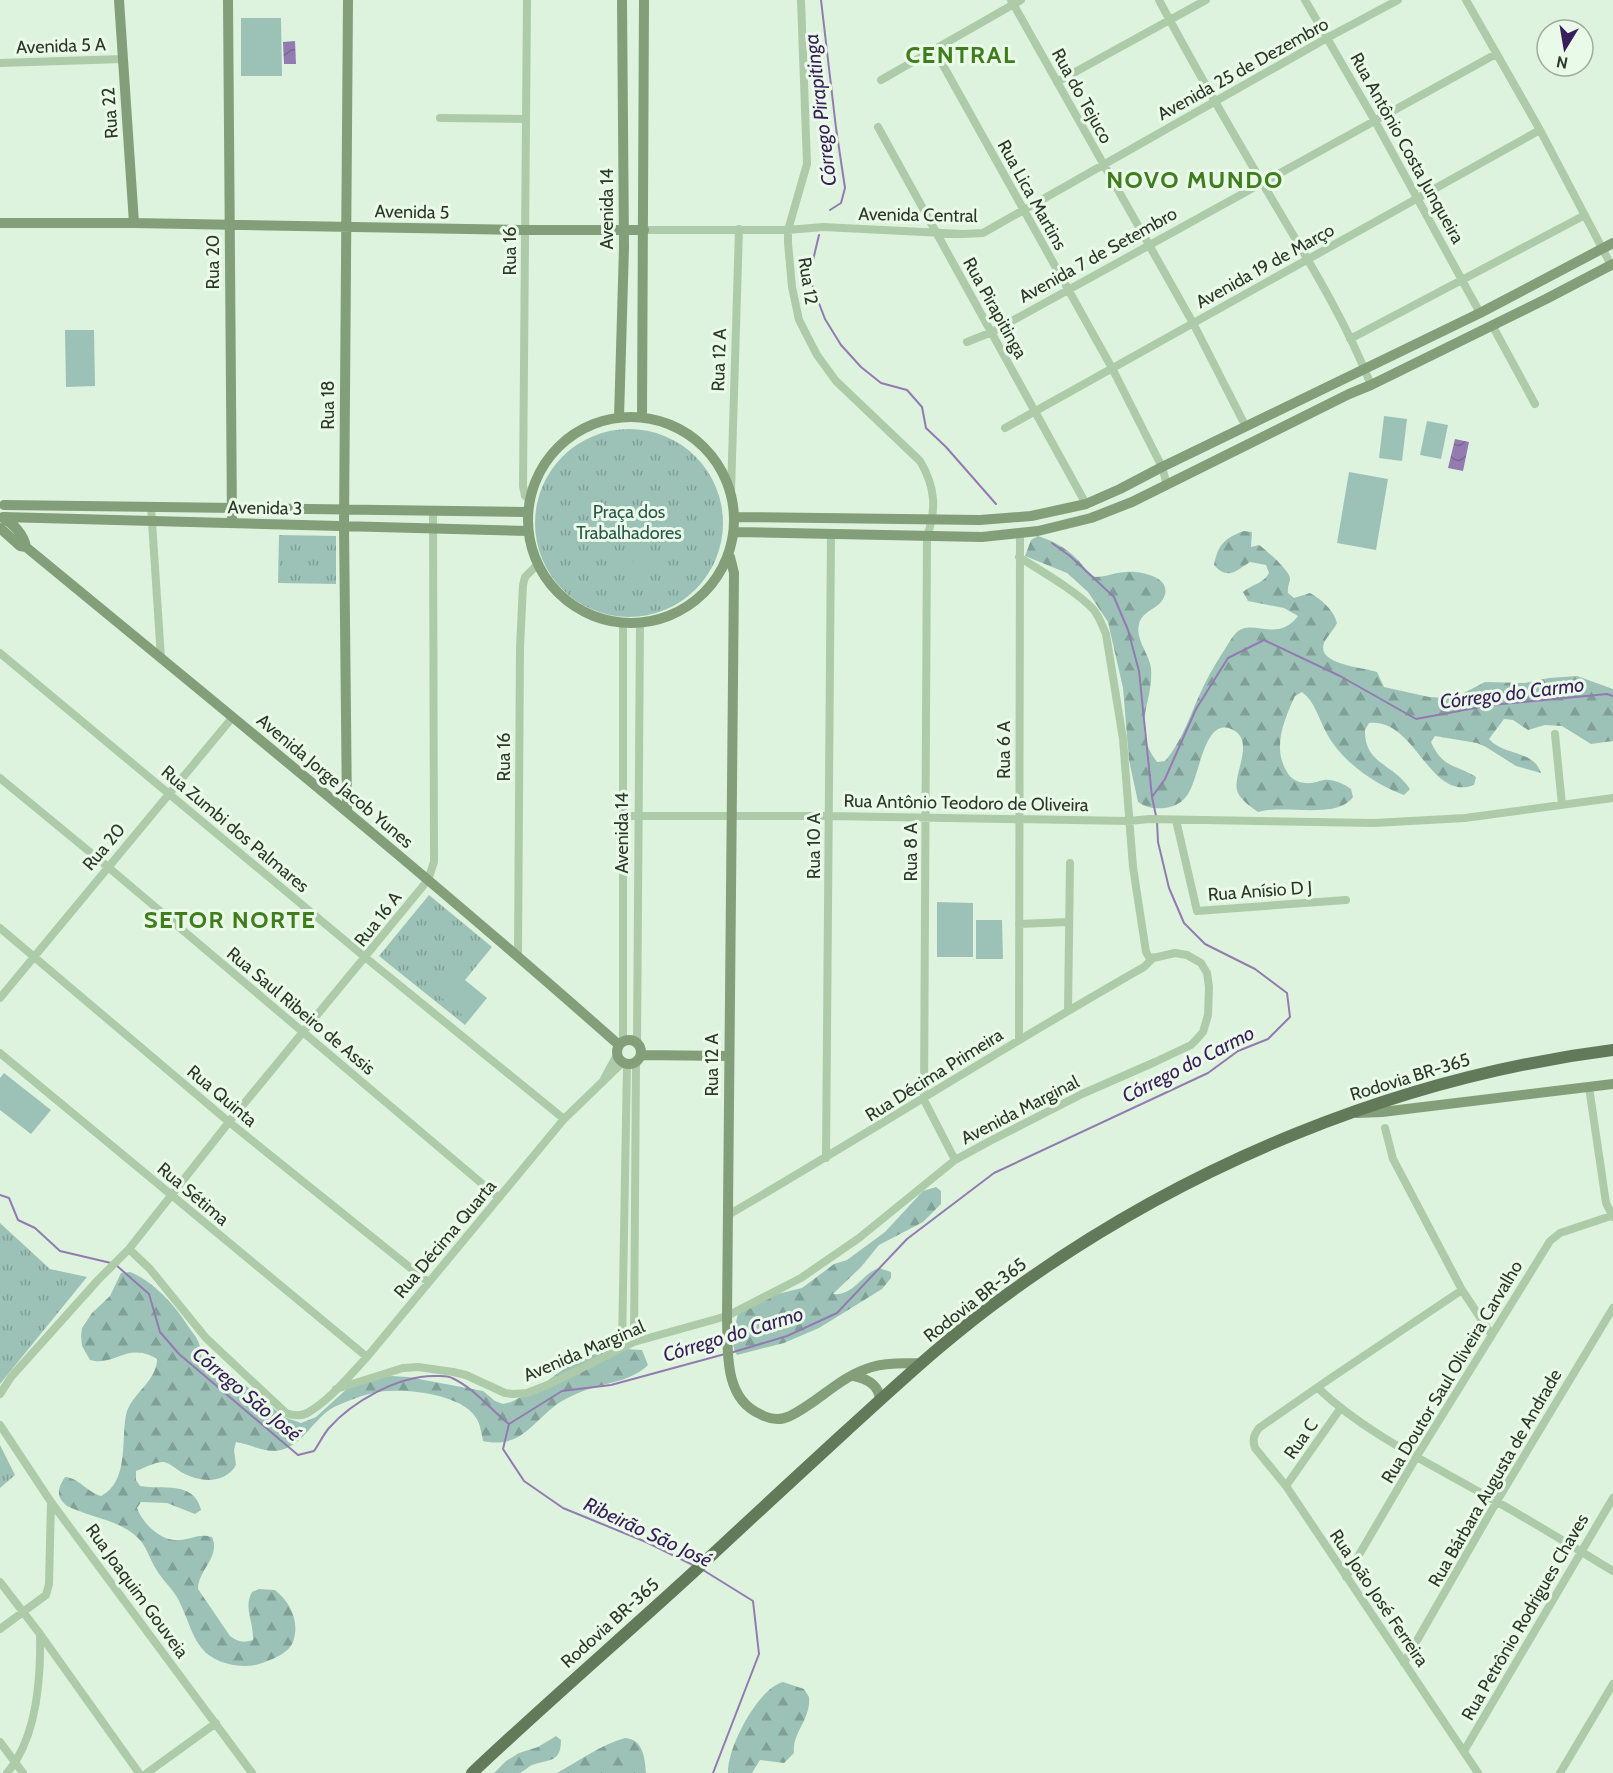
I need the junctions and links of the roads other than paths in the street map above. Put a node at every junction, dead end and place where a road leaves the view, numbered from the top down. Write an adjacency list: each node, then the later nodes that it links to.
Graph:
1 (119, 0): 18 (main road, Rua 22)
2 (228, 0): 39 (main road, Rua 20)
3 (348, 0): 41 (main road, Rua 18)
4 (527, 0): 28 (street, Rua 16)
5 (622, 0): 20 (main road, Avenida 14)
6 (644, 0): 21 (main road, Avenida 14)
7 (801, 0): 46 (street, Rua 12)
8 (1159, 0): 14 (street)
9 (1206, 0): 14 (street)
10 (1305, 0): 15 (street, Rua Antônio Costa Junqueira)
11 (1398, 0): 15 (street, Avenida 25 de Dezembro)
12 (1466, 0): 17 (street)
13 (1015, 1): 16 (street); 23 (street, Rua do Tejuco)
14 (1169, 19): 23 (street); 26 (street)
15 (1327, 38): 26 (street, Avenida 25 de Dezembro); 29 (street, Rua Antônio Costa Junqueira)
16 (934, 49): 22 (street); 35 (street, Rua Lica Martins)
17 (1496, 54): 29 (street, Avenida 7 de Setembro); 31 (street)
18 (123, 58): 19 (street, Avenida 5 A); 38 (main road, Rua 22)
19 (0, 63)
20 (623, 66): 21 (main road); 24 (main road, Avenida 14)
21 (645, 69): 25 (main road, Avenida 14)
22 (881, 80)
23 (1057, 82): 32 (street, Rua do Tejuco)
24 (624, 87): 25 (main road); 44 (main road, Avenida 14)
25 (644, 88): 45 (main road, Avenida 14)
26 (1217, 102): 32 (street, Avenida 25 de Dezembro); 33 (street)
27 (440, 118): 28 (street)
28 (526, 119): 43 (street, Rua 16)
29 (1375, 121): 33 (street, Avenida 7 de Setembro); 34 (street, Rua Antônio Costa Junqueira)
30 (878, 127): 47 (street, Rua Pirapitinga)
31 (1540, 130): 34 (street, Avenida 19 de Março); 36 (street)
32 (1102, 164): 35 (street, Avenida Central); 49 (street, Rua do Tejuco)
33 (1262, 182): 49 (street, Avenida 7 de Setembro); 51 (street)
34 (1418, 198): 51 (street, Avenida 19 de Março); 53 (street, Rua Antônio Costa Junqueira)
35 (1023, 209): 47 (street, Avenida Central); 55 (street, Rua Lica Martins)
36 (1585, 215): 50 (street); 53 (street)
37 (0, 223): 38 (main road, Avenida 5)
38 (134, 223): 39 (main road, Avenida 5)
39 (229, 225): 41 (main road, Avenida 5); 79 (main road, Rua 20)
40 (823, 227): 46 (street, Avenida 5); 47 (street, Avenida Central)
41 (345, 228): 43 (main road, Avenida 5); 80 (main road, Rua 18)
42 (739, 229): 45 (street, Avenida 5); 46 (street, Avenida 5); 74 (street, Rua 12 A)
43 (525, 230): 44 (main road, Avenida 5); 75 (street, Rua 16)
44 (624, 230): 45 (main road, Avenida 5); 69 (main road, Avenida 14)
45 (644, 230): 68 (main road, Avenida 14)
46 (788, 230): 85 (street, Rua 12)
47 (937, 232): 60 (street, Rua Pirapitinga)
48 (1613, 243): 50 (main road)
49 (1148, 244): 55 (street, Avenida 7 de Setembro); 58 (street, Rua do Tejuco)
50 (1602, 249): 52 (street); 54 (main road)
51 (1308, 259): 58 (street, Avenida 19 de Março); 61 (street)
52 (1612, 264): 56 (main road)
53 (1463, 278): 57 (street, Rua Antônio Costa Junqueira); 61 (street)
54 (1539, 284): 56 (main road); 57 (main road)
55 (1067, 290): 60 (street, Avenida 7 de Setembro); 63 (street, Rua Lica Martins)
56 (1546, 299): 59 (main road)
57 (1480, 313): 64 (main road)
58 (1193, 323): 63 (street, Avenida 19 de Março); 70 (street, Rua do Tejuco)
59 (1492, 325): 65 (main road); 66 (street)
60 (992, 333): 62 (street, Avenida 7 de Setembro); 67 (street, Rua Pirapitinga)
61 (1350, 339): 64 (street)
62 (967, 342)
63 (1112, 368): 67 (street, Avenida 19 de Março); 72 (street, Rua Lica Martins)
64 (1365, 370): 65 (street); 70 (main road)
65 (1371, 386): 73 (main road)
66 (1535, 404)
67 (1035, 411): 71 (street, Avenida 19 de Março); 77 (street, Rua Pirapitinga)
68 (642, 417): 69 (main road); 74 (main road)
69 (619, 418): 75 (main road)
70 (1246, 427): 72 (main road)
71 (1005, 428)
72 (1162, 467): 73 (street, Rua Lica Martins); 77 (main road)
73 (1167, 484): 92 (main road)
74 (731, 492): 83 (main road)
75 (530, 500): 82 (main road)
76 (2, 502): 78 (main road, Avenida 3); 84 (main road)
77 (1086, 504): 85 (main road)
78 (151, 507): 79 (main road, Avenida 3); 86 (street)
79 (231, 508): 80 (main road, Avenida 3); 87 (main road, Rua 20)
80 (344, 510): 81 (main road, Avenida 3); 88 (main road, Rua 18)
81 (433, 511): 82 (main road, Avenida 3); 89 (street, Rua 16 A)
82 (527, 512): 90 (main road)
83 (735, 518): 85 (main road); 91 (main road)
84 (1, 520): 86 (main road, Avenida 3); 101 (main road, Avenida Jorge Jacob Yunes)
85 (931, 520): 94 (street, Rua 12)
86 (151, 521): 87 (main road, Avenida 3); 101 (street)
87 (232, 523): 88 (main road, Avenida 3)
88 (344, 526): 89 (main road, Avenida 3); 108 (main road, Rua 18)
89 (433, 529): 90 (main road, Avenida 3); 119 (street, Rua 16 A)
90 (528, 531): 97 (main road)
91 (735, 532): 93 (main road); 95 (main road)
92 (1020, 533): 94 (main road); 96 (street, Rua 6 A)
93 (831, 534): 94 (main road); 112 (street, Rua 10 A)
94 (927, 536): 113 (street, Rua 8 A)
95 (730, 557): 99 (main road); 111 (main road, Rua 12 A)
96 (1019, 557): 114 (street, Rua 6 A); 116 (street)
97 (537, 565): 98 (main road); 124 (street, Rua 16)
98 (623, 624): 99 (main road); 109 (street, Avenida 14)
99 (640, 624): 110 (street, Avenida 14)
100 (0, 653): 105 (street, Rua Zumbi dos Palmares)
101 (161, 658): 102 (main road, Avenida Jorge Jacob Yunes)
102 (232, 718): 105 (street, Rua 20); 108 (main road, Avenida Jorge Jacob Yunes)
103 (1555, 734): 107 (street)
104 (0, 778): 118 (street, Rua Saul Ribeiro de Assis)
105 (170, 794): 118 (street, Rua 20); 126 (street, Rua Zumbi dos Palmares)
106 (1613, 798): 107 (street, Rua Antônio Teodoro de Oliveira)
107 (1562, 805): 115 (street, Rua Antônio Teodoro de Oliveira)
108 (347, 811): 119 (main road, Avenida Jorge Jacob Yunes)
109 (622, 816): 110 (street, Rua Antônio Teodoro de Oliveira); 135 (street, Avenida 14)
110 (638, 816): 111 (street, Rua Antônio Teodoro de Oliveira); 132 (street, Avenida 14)
111 (732, 816): 112 (street, Rua Antônio Teodoro de Oliveira); 136 (main road, Rua 12 A)
112 (829, 816): 113 (street, Rua Antônio Teodoro de Oliveira); 144 (street, Rua 10 A)
113 (926, 818): 114 (street, Rua Antônio Teodoro de Oliveira); 139 (street, Rua 8 A)
114 (1018, 818): 116 (street, Rua Antônio Teodoro de Oliveira); 122 (street, Rua 6 A)
115 (1176, 820): 116 (street, Rua Antônio Teodoro de Oliveira); 120 (street, Rua Anísio D J)
116 (1128, 821): 127 (street)
117 (1070, 863): 121 (street)
118 (108, 867): 125 (street, Rua 20); 130 (street, Rua Saul Ribeiro de Assis)
119 (428, 880): 124 (main road, Avenida Jorge Jacob Yunes); 126 (street, Rua 16 A)
120 (1346, 900)
121 (1068, 922): 122 (street); 129 (street)
122 (1019, 924): 131 (street, Rua 6 A)
123 (0, 928): 125 (street, Rua Quinta)
124 (518, 955): 135 (main road, Avenida Jorge Jacob Yunes)
125 (35, 956): 128 (street, Rua 20); 142 (street, Rua Quinta)
126 (366, 958): 130 (street, Rua 16 A); 141 (street, Rua Zumbi dos Palmares)
127 (1153, 958): 129 (street, Rua Décima Primeira); 145 (street, Avenida Marginal)
128 (0, 998)
129 (1068, 1011): 131 (street, Rua Décima Primeira)
130 (303, 1032): 142 (street, Rua 16 A); 147 (street, Rua Saul Ribeiro de Assis)
131 (1019, 1040): 139 (street, Rua Décima Primeira)
132 (637, 1043): 135 (main road, Avenida 14)
133 (1613, 1050): 140 (main road, Rodovia BR-365)
134 (0, 1053): 146 (street, Rua Sétima)
135 (627, 1055): 136 (main road); 141 (street, Rua Décima Quarta); 156 (street, Avenida 14); 157 (street, Avenida 14)
136 (728, 1056): 148 (main road, Rua 12 A)
137 (1613, 1084): 138 (main road)
138 (1589, 1087): 140 (main road); 149 (street)
139 (924, 1100): 144 (street, Rua Décima Primeira); 145 (street, Rua 8 A)
140 (1354, 1113): 159 (main road, Rodovia BR-365)
141 (564, 1119): 147 (street, Rua Décima Quarta)
142 (230, 1122): 146 (street, Rua 16 A); 151 (street, Rua Quinta)
143 (1385, 1128): 152 (street)
144 (826, 1158): 148 (street, Rua Décima Primeira)
145 (956, 1160): 154 (street, Avenida Marginal)
146 (171, 1196): 150 (street, Rua 16 A); 158 (street, Rua Sétima)
147 (499, 1198): 151 (street, Rua Décima Quarta)
148 (728, 1215): 154 (main road, Rua 12 A)
149 (1612, 1216): 155 (street, Rua Doutor Saul Oliveira Carvalho)
150 (129, 1249): 162 (street, Rua Décima Quarta); 163 (street, Rua 16 A)
151 (428, 1282): 158 (street, Rua Décima Quarta)
152 (1462, 1290): 155 (street); 161 (street)
153 (1613, 1308): 170 (street, Rua Bárbara Augusta de Andrade)
154 (727, 1316): 156 (street, Avenida Marginal); 160 (main road, Rua 12 A)
155 (1491, 1334): 167 (street, Rua Doutor Saul Oliveira Carvalho)
156 (634, 1342): 157 (street, Avenida Marginal)
157 (622, 1347): 162 (street, Avenida Marginal)
158 (367, 1357): 162 (street, Rua Décima Quarta)
159 (922, 1363): 160 (main road, Rua 12 A); 164 (main road, Rodovia BR-365)
160 (854, 1376): 164 (main road)
161 (1318, 1388): 165 (street); 168 (street, Rua João José Ferreira)
162 (336, 1389)
163 (0, 1394)
164 (880, 1400): 190 (main road, Rodovia BR-365)
165 (1340, 1409): 167 (street); 168 (street, Rua C)
166 (0, 1425): 171 (street, Rua Joaquim Gouveia)
167 (1417, 1456): 170 (street); 174 (street, Rua Doutor Saul Oliveira Carvalho)
168 (1286, 1486): 174 (street, Rua João José Ferreira)
169 (1613, 1498): 172 (street, Rua Petrônio Rodrigues Chaves)
170 (1497, 1501): 172 (street); 179 (street, Rua Bárbara Augusta de Andrade)
171 (51, 1502): 176 (street); 181 (street, Rua Joaquim Gouveia)
172 (1581, 1552): 173 (street); 183 (street, Rua Petrônio Rodrigues Chaves)
173 (1613, 1571)
174 (1346, 1577): 179 (street, Rua João José Ferreira)
175 (0, 1582): 176 (street)
176 (23, 1613): 177 (street); 178 (street)
177 (0, 1629)
178 (40, 1634): 184 (street); 187 (street)
179 (1404, 1663): 183 (street, Rua João José Ferreira)
180 (1613, 1684): 192 (street)
181 (216, 1723): 188 (street); 189 (street, Rua Joaquim Gouveia)
182 (0, 1742): 184 (street)
183 (1464, 1751): 191 (street, Rua João José Ferreira)
184 (16, 1763): 185 (street); 186 (street)
185 (7, 1773)
186 (23, 1773)
187 (139, 1773)
188 (147, 1773)
189 (252, 1773)
190 (472, 1773)
191 (1478, 1773)
192 (1560, 1773)

